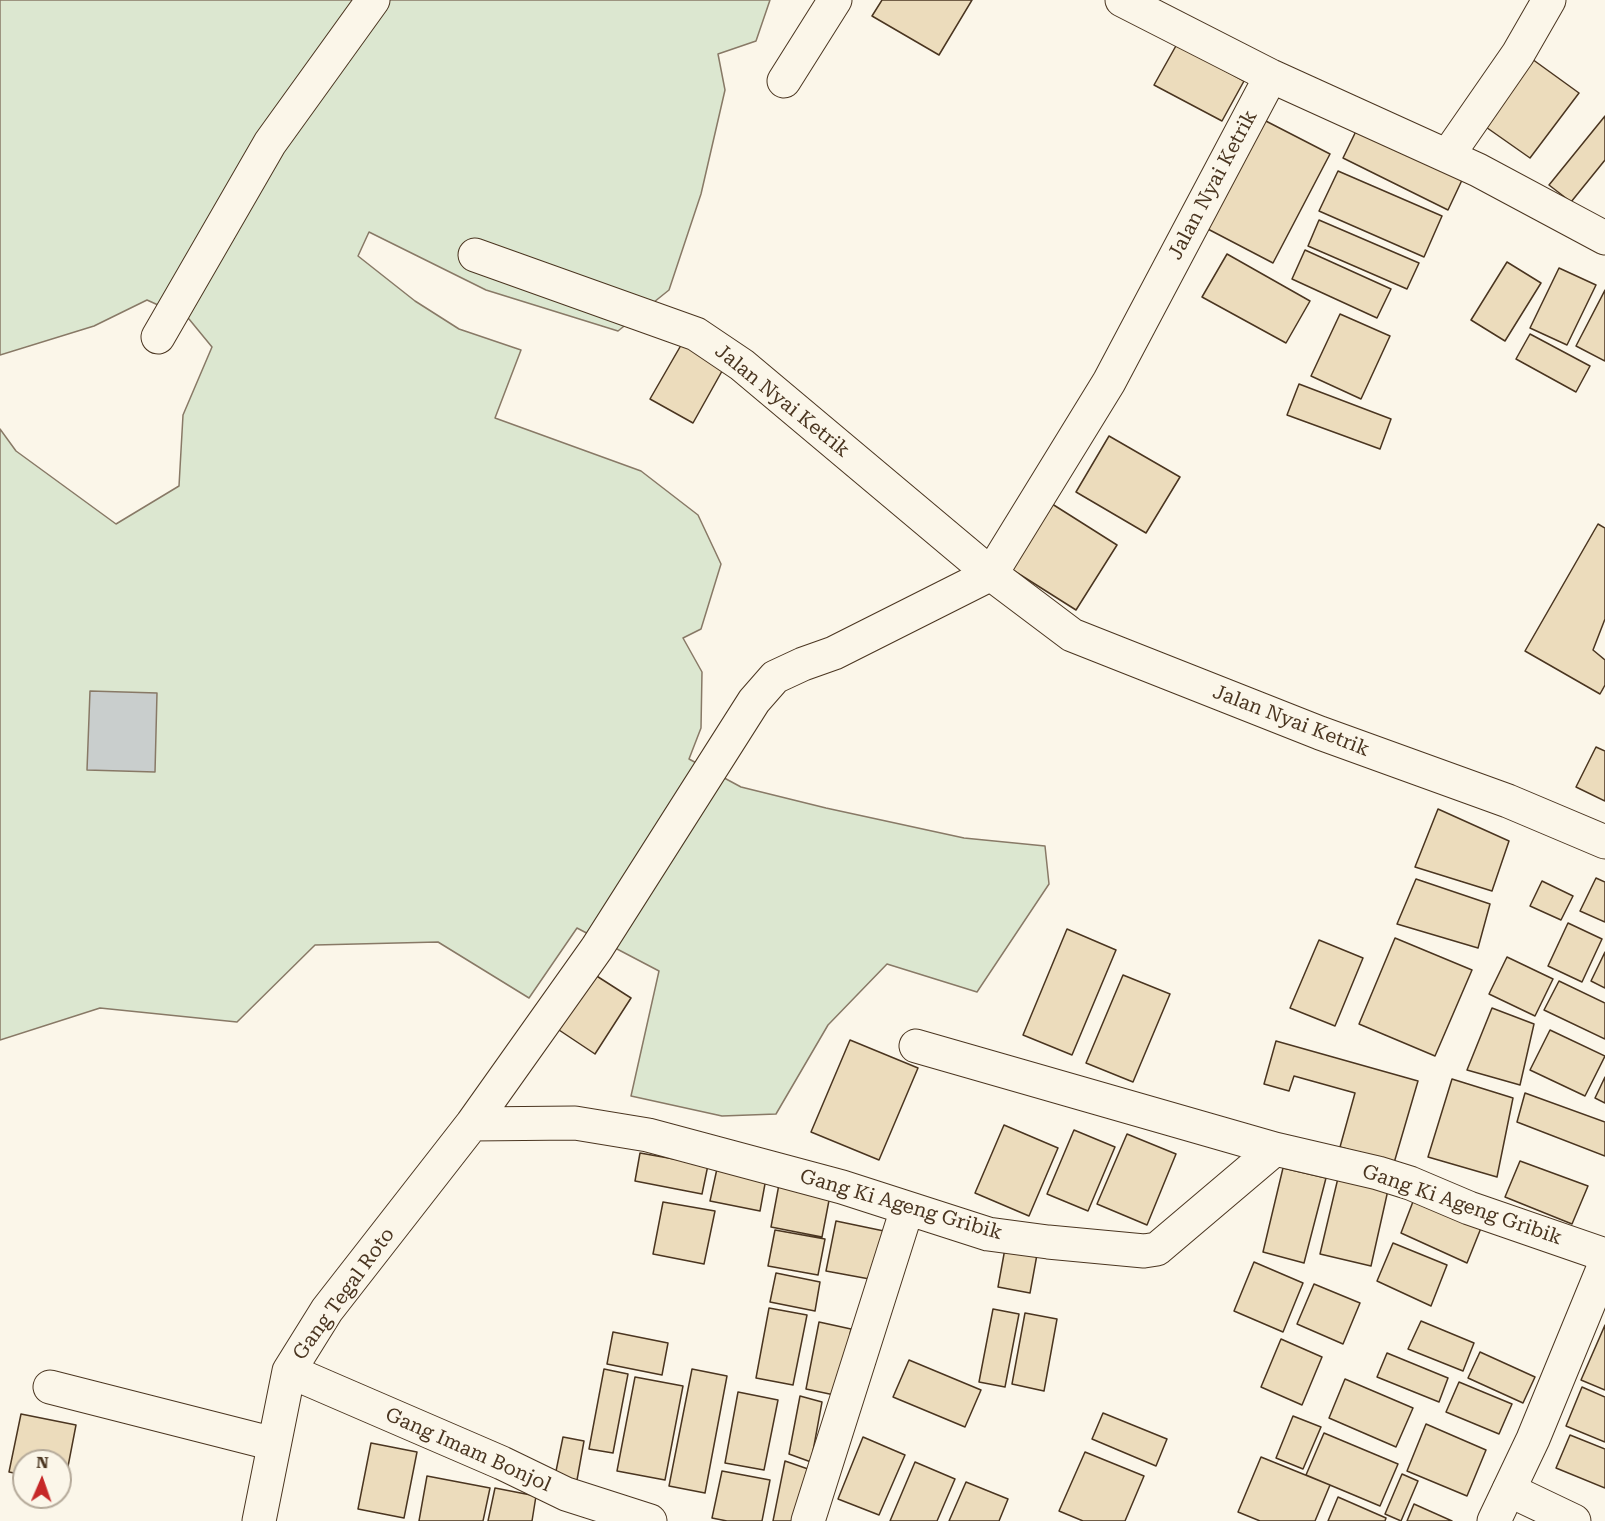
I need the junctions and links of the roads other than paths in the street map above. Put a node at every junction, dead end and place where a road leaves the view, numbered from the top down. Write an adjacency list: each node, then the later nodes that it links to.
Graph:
1 (373, 0): 10 (street)
2 (835, 0): 6 (street)
3 (1122, 0): 5 (street)
4 (1549, 0): 7 (street)
5 (1271, 76): 7 (street); 11 (street, Jalan Nyai Ketrik)
6 (784, 81)
7 (1448, 156): 8 (street)
8 (1605, 238)
9 (476, 255): 11 (street, Jalan Nyai Ketrik)
10 (158, 338)
11 (991, 574): 12 (street, Jalan Nyai Ketrik); 14 (street, Gang Tegal Roto)
12 (1605, 842)
13 (916, 1046): 15 (street)
14 (472, 1124): 16 (street, Gang Ki Ageng Gribik); 19 (street, Gang Tegal Roto)
15 (1275, 1149): 16 (street, Gang Ki Ageng Gribik); 17 (street, Gang Ki Ageng Gribik)
16 (908, 1209): 25 (street)
17 (1605, 1255)
18 (1605, 1264): 22 (street)
19 (289, 1371): 21 (street, Gang Tegal Roto); 24 (street, Gang Imam Bonjol)
20 (50, 1387): 21 (street)
21 (274, 1444): 23 (street, Gang Tegal Roto)
22 (1509, 1490): 26 (street); 27 (street)
23 (259, 1521)
24 (650, 1521)
25 (808, 1521)
26 (1494, 1521)
27 (1574, 1521)

